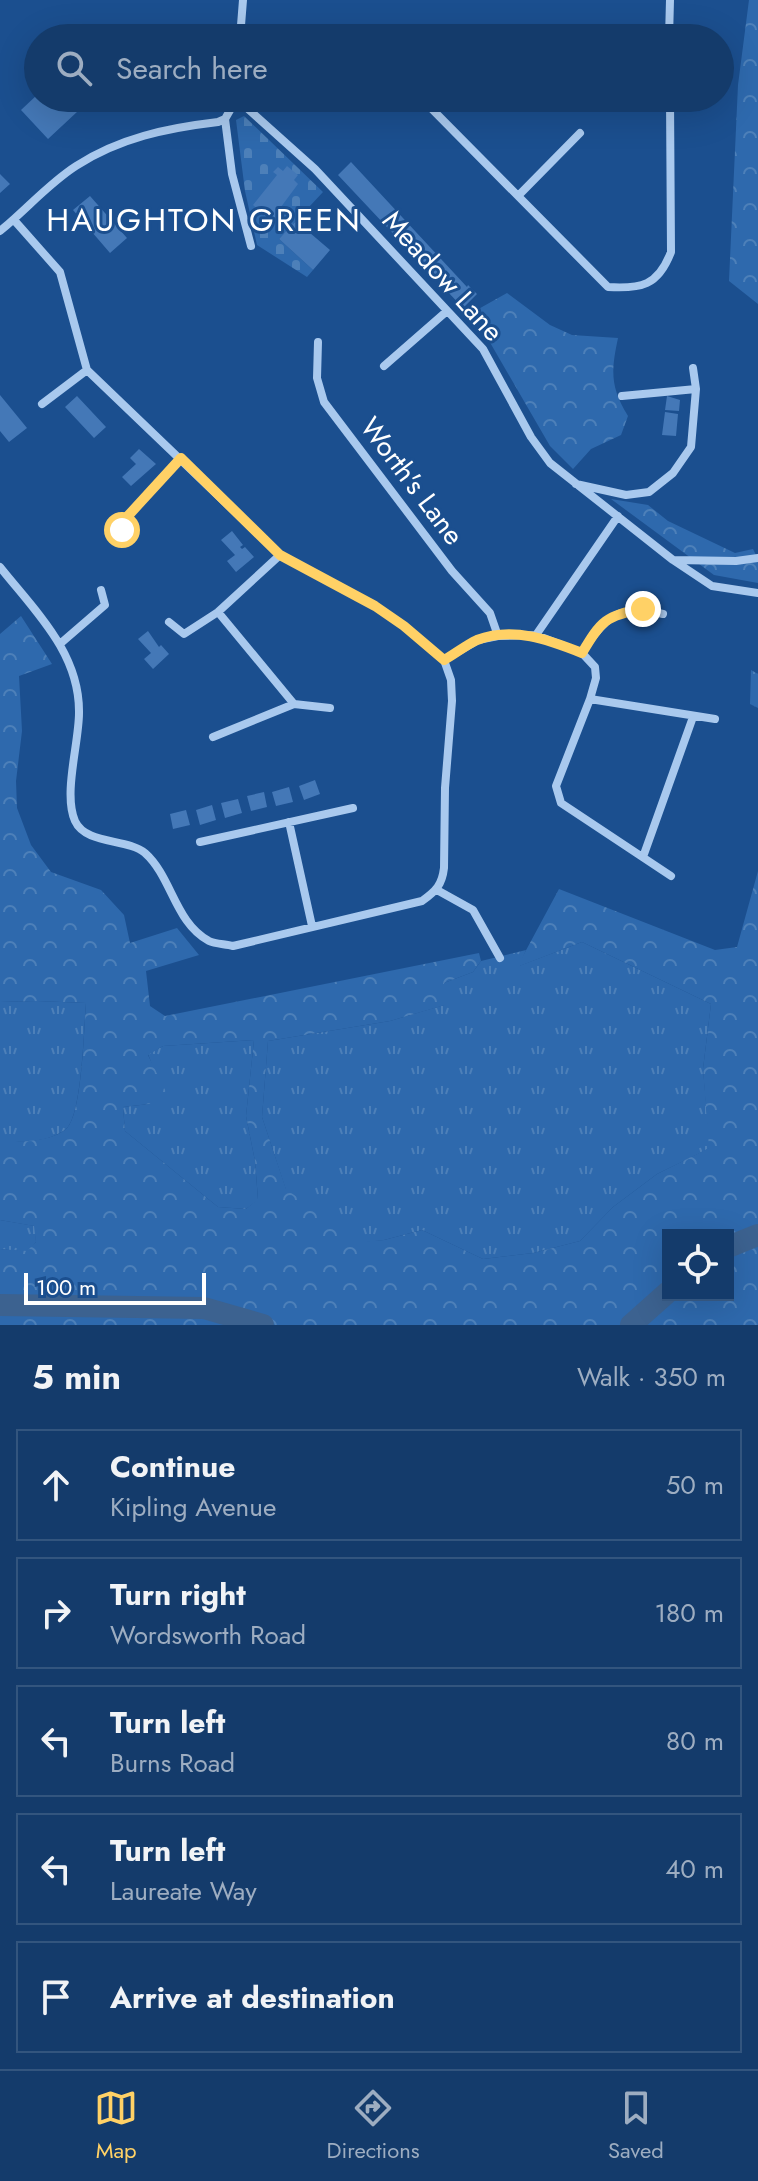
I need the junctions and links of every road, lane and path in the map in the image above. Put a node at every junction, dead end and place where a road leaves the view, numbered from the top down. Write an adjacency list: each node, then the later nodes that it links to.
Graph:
1 (243, 0): 3 (street)
2 (670, 0): 4 (street)
3 (242, 24)
4 (669, 24)
5 (229, 112): 9 (street)
6 (252, 112): 15 (street, Meadow Lane)
7 (435, 112): 11 (street)
8 (670, 112): 11 (street)
9 (225, 119): 12 (street); 14 (street)
10 (580, 133): 11 (street)
11 (518, 196)
12 (14, 220): 13 (street); 19 (street)
13 (0, 231)
14 (251, 246)
15 (447, 311): 17 (street); 24 (street, Meadow Lane)
16 (318, 342): 37 (street, Worth's Lane)
17 (384, 366)
18 (693, 368): 20 (street)
19 (87, 370): 22 (street); 23 (street)
20 (696, 389): 21 (street); 24 (street)
21 (622, 396)
22 (42, 404)
23 (181, 458): 26 (street); 27 (street)
24 (575, 484): 25 (street, Meadow Lane)
25 (618, 516): 29 (street, Meadow Lane); 36 (street)
26 (122, 530)
27 (280, 555): 33 (street); 40 (street)
28 (758, 558): 29 (street)
29 (673, 560): 32 (street, Meadow Lane)
30 (0, 567): 38 (street)
31 (101, 590): 38 (street)
32 (758, 593)
33 (218, 612): 35 (street); 42 (street)
34 (663, 614): 39 (street)
35 (169, 622)
36 (536, 635): 37 (street); 39 (street)
37 (498, 636): 40 (street)
38 (61, 643): 53 (street)
39 (582, 653): 41 (street)
40 (444, 660): 52 (street)
41 (590, 699): 44 (street); 50 (street)
42 (294, 704): 43 (street); 46 (street)
43 (330, 708)
44 (693, 717): 45 (street); 50 (street)
45 (715, 719)
46 (213, 737)
47 (353, 808): 48 (street)
48 (289, 822): 49 (street); 53 (street)
49 (200, 842)
50 (643, 857): 51 (street)
51 (671, 876)
52 (437, 890): 53 (street); 54 (street)
53 (312, 926)
54 (500, 958)

